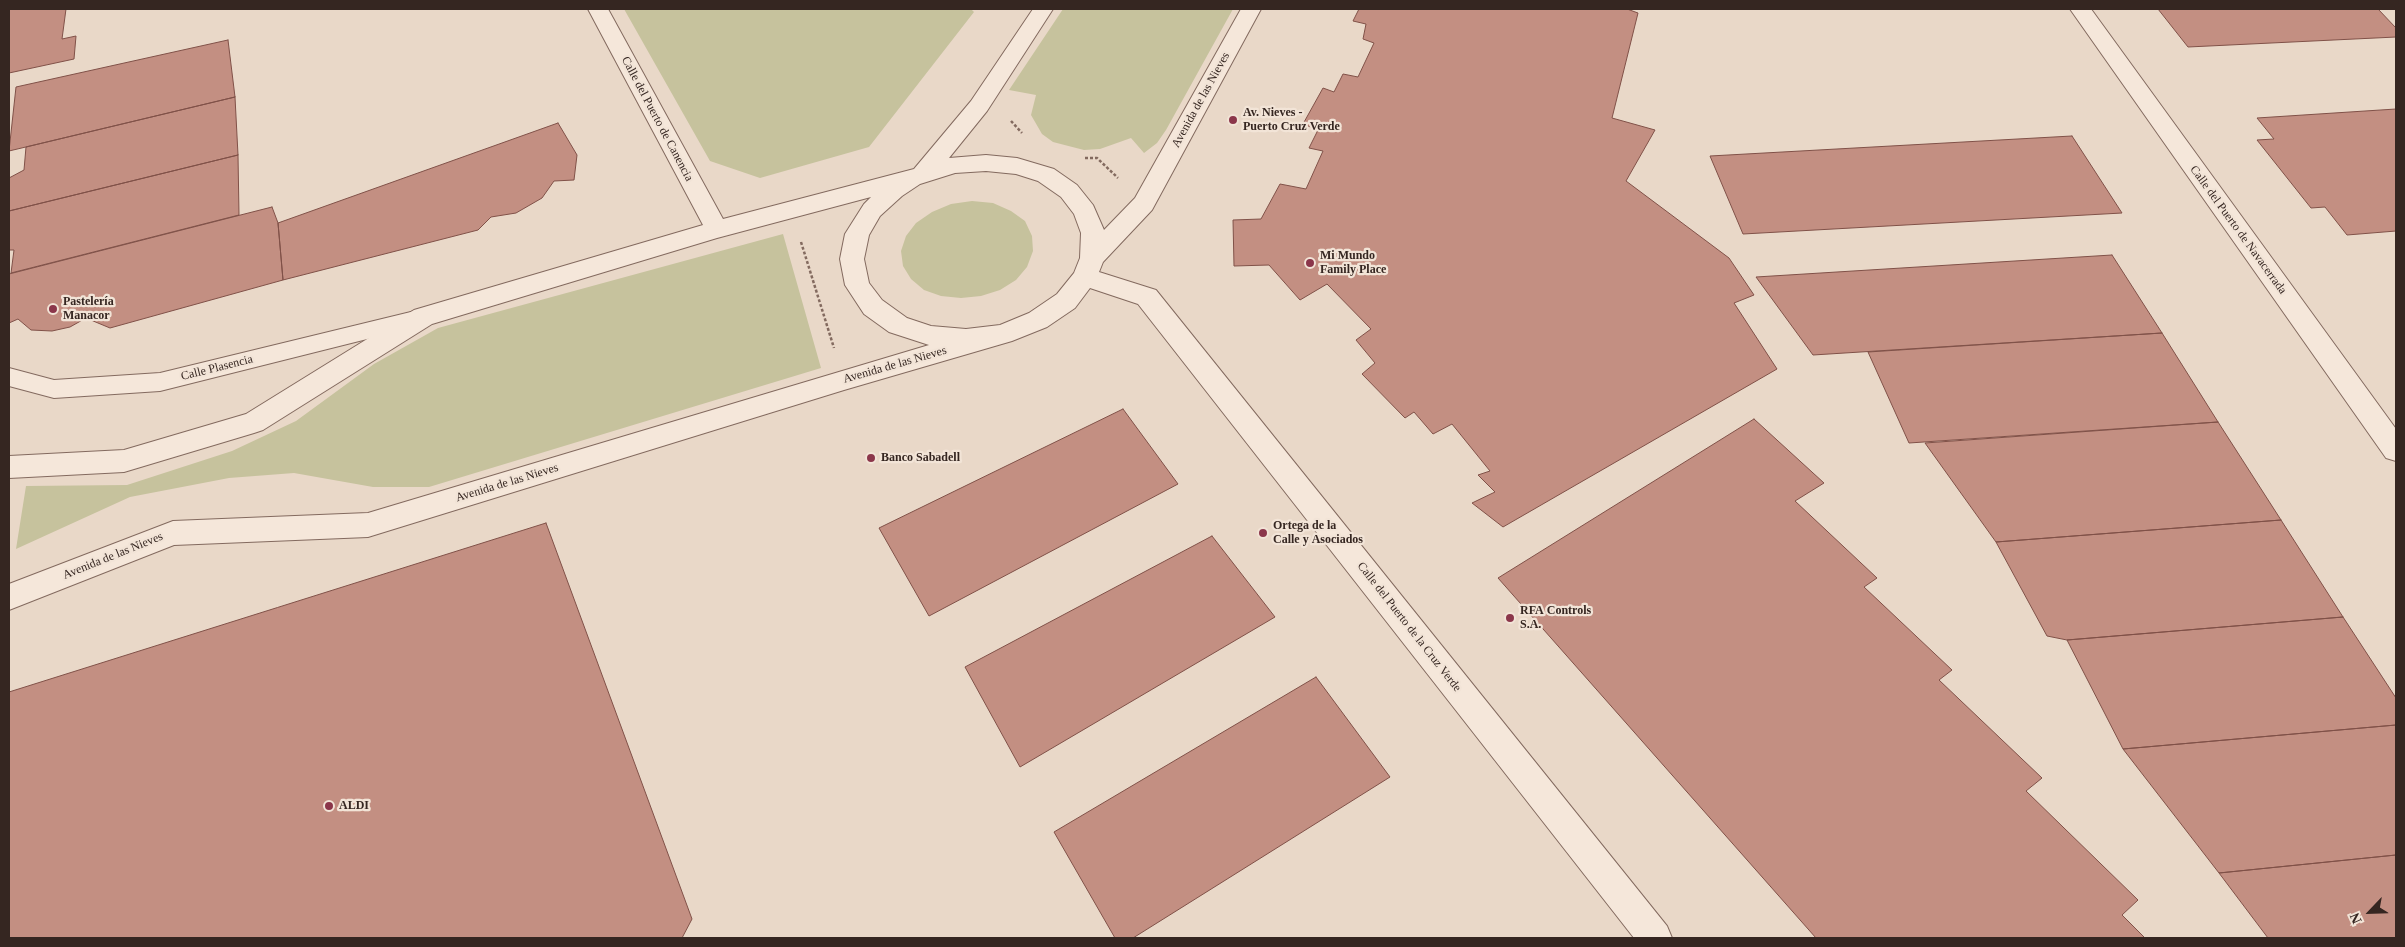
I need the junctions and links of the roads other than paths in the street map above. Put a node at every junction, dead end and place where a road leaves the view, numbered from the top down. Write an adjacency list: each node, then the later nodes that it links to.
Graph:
1 (598, 9): 6 (street, Calle del Puerto de Canencia)
2 (1043, 9): 5 (street)
3 (1250, 9): 7 (street, Avenida de las Nieves)
4 (2080, 9): 11 (street, Calle del Puerto de Navacerrada)
5 (918, 176): 6 (street); 7 (street); 9 (street)
6 (717, 229): 8 (street)
7 (1088, 267): 9 (street, Avenida de las Nieves); 14 (street, Calle del Puerto de la Cruz Verde)
8 (423, 317): 10 (lane, Calle Plasencia); 12 (street)
9 (1003, 334): 13 (street, Avenida de las Nieves)
10 (9, 377)
11 (2396, 450)
12 (9, 467)
13 (9, 597)
14 (1655, 938)

